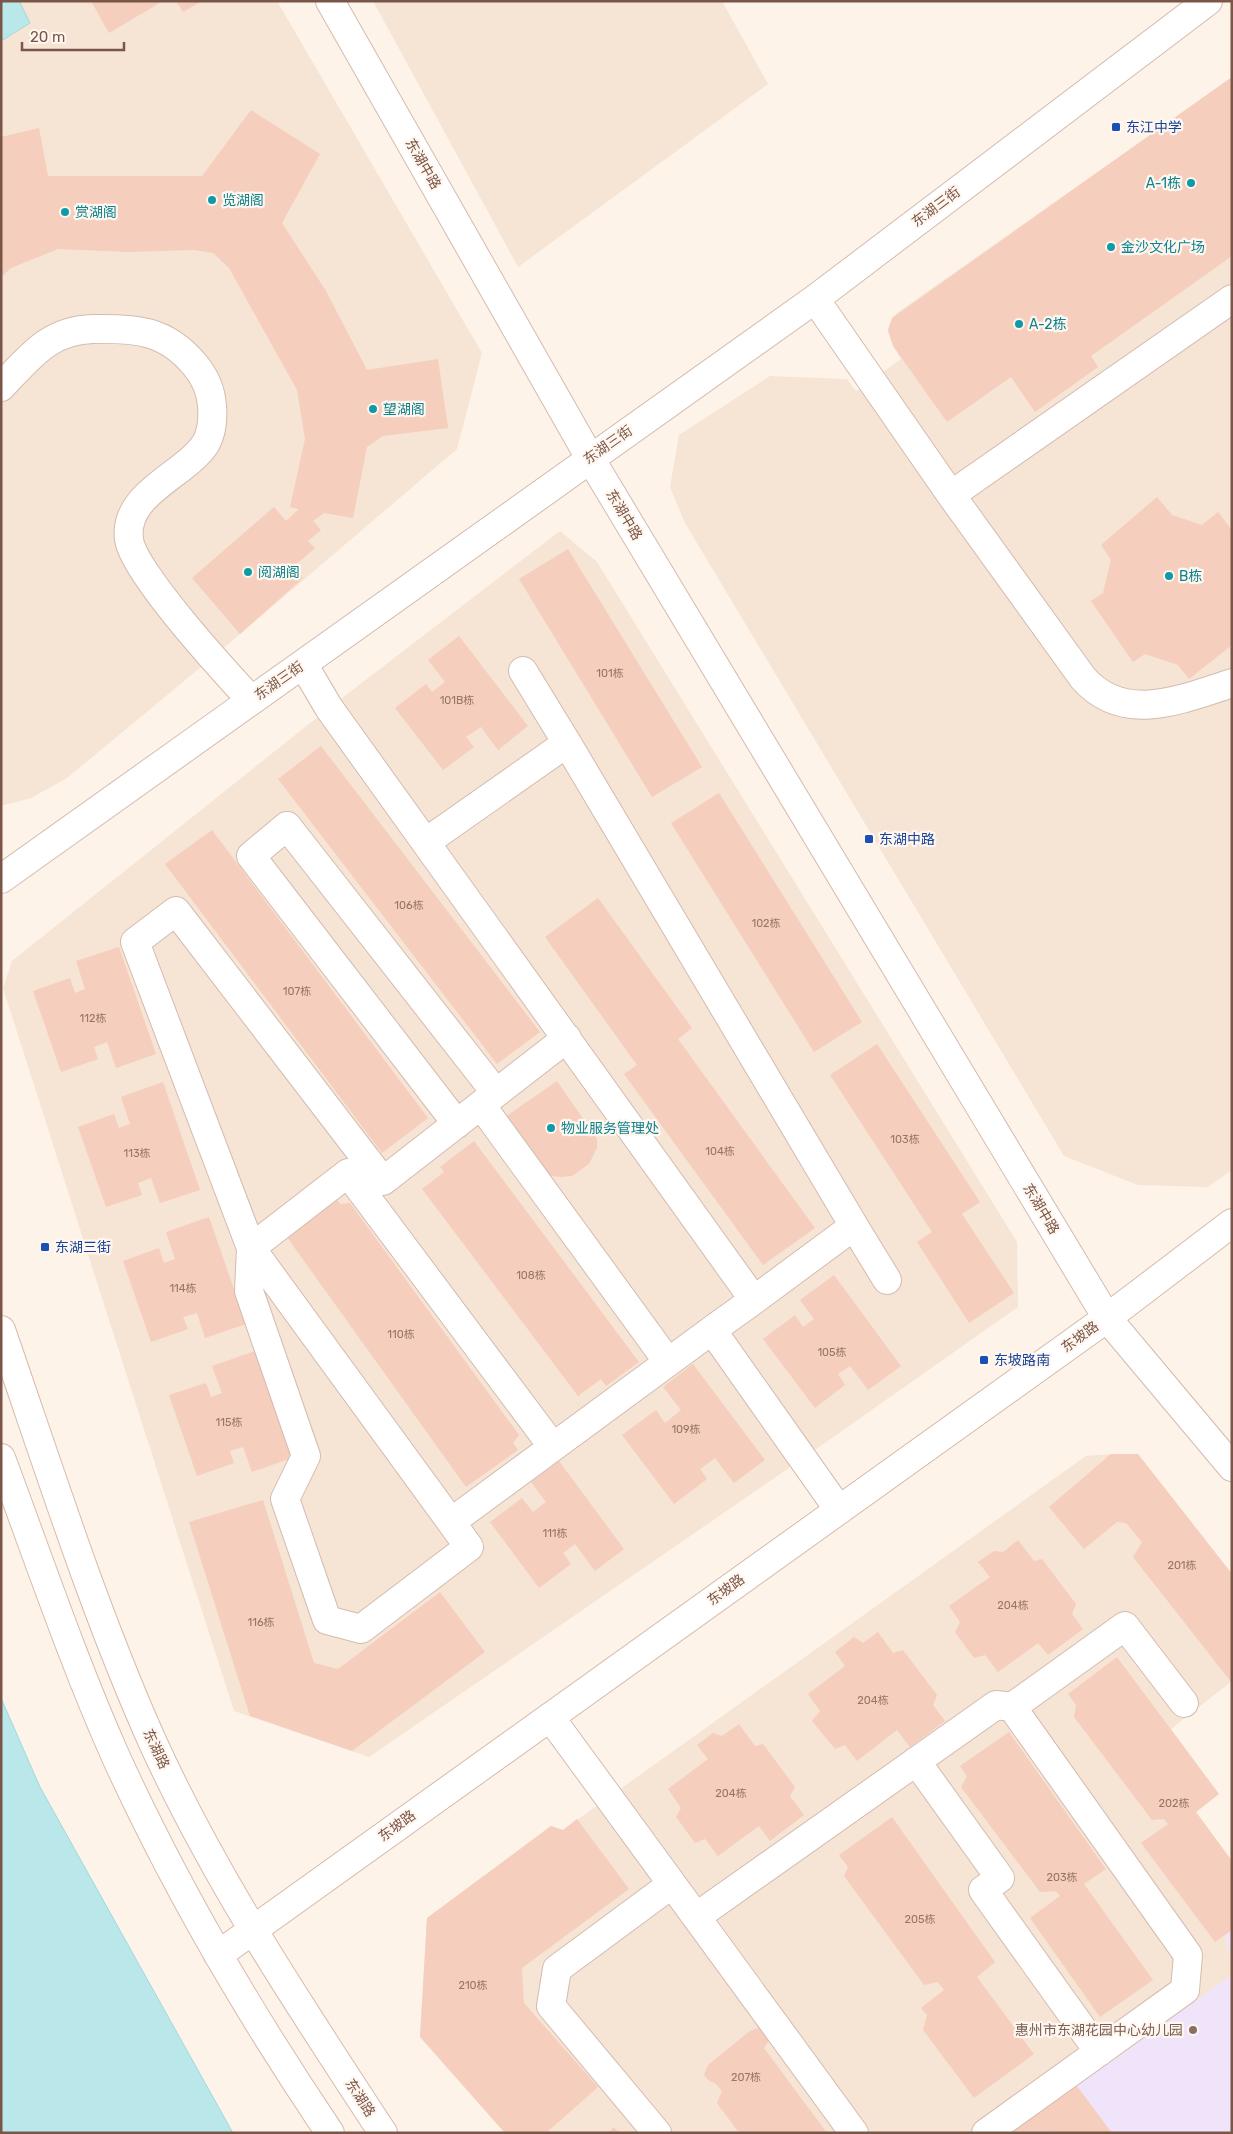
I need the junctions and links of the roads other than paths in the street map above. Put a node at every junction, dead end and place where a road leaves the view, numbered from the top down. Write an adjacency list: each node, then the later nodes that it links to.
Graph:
1 (330, 1): 6 (street, 东湖中路)
2 (1208, 1): 3 (street, 东湖三街)
3 (816, 299): 6 (street, 东湖三街); 7 (street)
4 (1232, 299): 7 (street)
5 (1, 387): 11 (street)
6 (590, 458): 8 (street, 东湖三街); 25 (street, 东湖中路)
7 (951, 495): 10 (street)
8 (303, 664): 11 (street, 东湖三街); 13 (street)
9 (523, 671): 12 (street)
10 (1232, 683)
11 (251, 700): 14 (street, 东湖三街)
12 (567, 743): 13 (street); 21 (street)
13 (426, 842): 15 (street)
14 (1, 879)
15 (567, 1038): 16 (street); 24 (street)
16 (488, 1099): 17 (street); 17 (street); 28 (street)
17 (457, 1124): 19 (street)
18 (348, 1174): 19 (street); 22 (street); 29 (street)
19 (383, 1181): 22 (street)
20 (1232, 1223): 25 (street, 东坡路)
21 (854, 1226): 23 (street); 24 (street)
22 (251, 1248): 33 (street); 33 (street)
23 (887, 1280)
24 (754, 1300): 27 (street)
25 (1107, 1318): 31 (street, 东湖中路); 32 (street, 东坡路)
26 (1, 1330): 40 (street, 东湖路)
27 (712, 1330): 28 (street); 32 (street)
28 (668, 1362): 29 (street)
29 (553, 1447): 33 (street)
30 (1, 1458): 41 (street)
31 (1232, 1468)
32 (839, 1510): 36 (street, 东坡路)
33 (451, 1522)
34 (1184, 1703): 35 (street)
35 (1012, 1707): 37 (street); 42 (street)
36 (550, 1717): 38 (street); 40 (street, 东坡路)
37 (916, 1761): 39 (street); 42 (street)
38 (672, 1884): 39 (street); 45 (street)
39 (696, 1917): 46 (street)
40 (252, 1930): 41 (street, 东坡路); 44 (street, 东湖路)
41 (218, 1954): 43 (street)
42 (1099, 2052): 47 (street)
43 (330, 2133)
44 (383, 2133)
45 (657, 2133)
46 (854, 2133)
47 (986, 2133)

